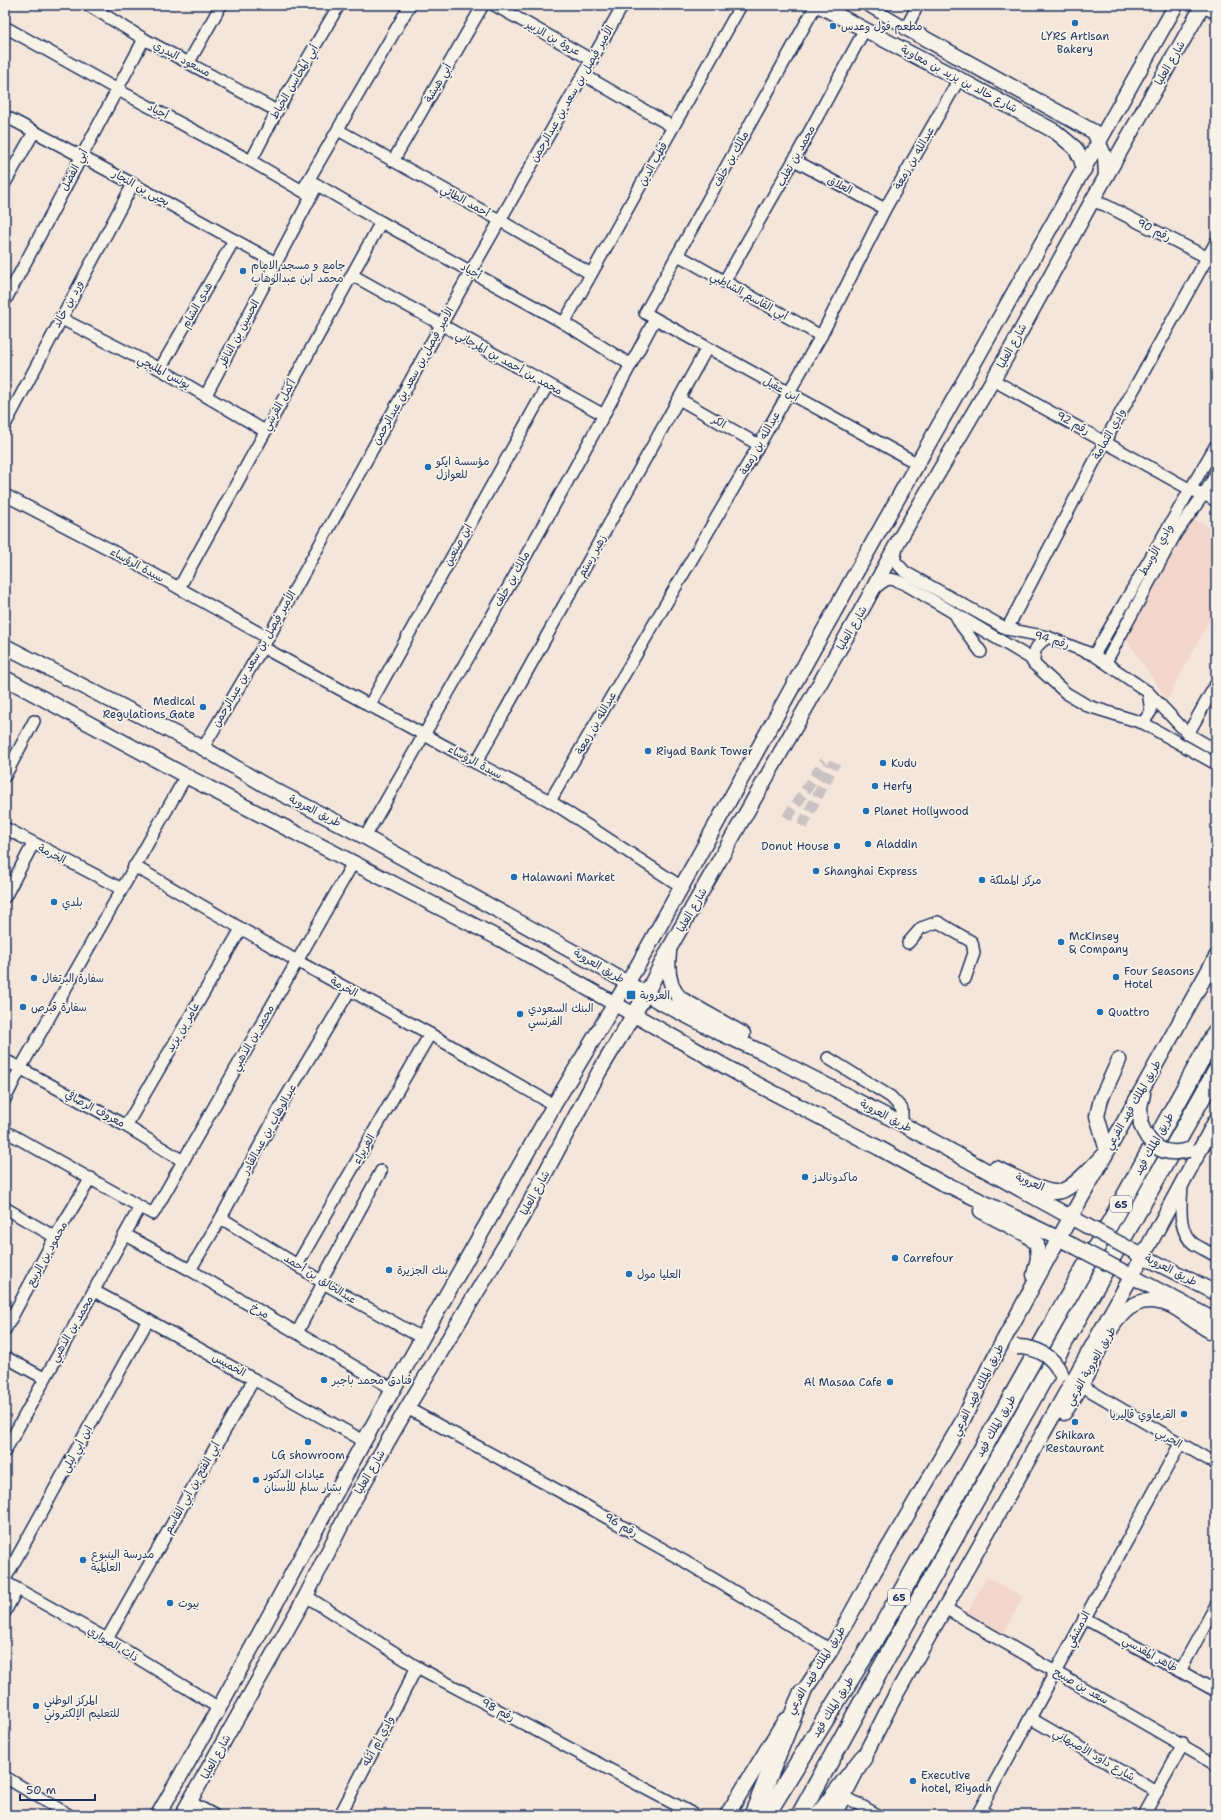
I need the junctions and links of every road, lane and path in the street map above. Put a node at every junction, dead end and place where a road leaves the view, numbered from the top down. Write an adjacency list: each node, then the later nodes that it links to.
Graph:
1 (221, 5): 20 (street)
2 (339, 5): 24 (street, أبي المحاسن الخياط)
3 (410, 5): 28 (street, الحسين بن الناظر)
4 (483, 5): 35 (street, أبي هيشة)
5 (494, 5): 19 (street, عروة بن الزبير)
6 (623, 5): 19 (street, الأمير فيصل بن سعد بن عبدالرحمن)
7 (741, 5): 27 (street, قطب الدين)
8 (817, 5): 17 (main road, شارع خالد بن يزيد بن معاوية); 48 (street, مالك بن خلف)
9 (867, 5): 16 (street, شارع خالد بن يزيد بن معاوية)
10 (918, 5): 16 (street)
11 (1176, 5): 31 (main road, شارع العليا)
12 (90, 6): 18 (street, مسعود البدري)
13 (1203, 6): 14 (street); 37 (main road, شارع العليا)
14 (1216, 13)
15 (5, 27): 23 (street, أجياد)
16 (906, 28): 26 (main road, شارع خالد بن يزيد بن معاوية)
17 (865, 29): 22 (main road, شارع خالد بن يزيد بن معاوية); 33 (street, محمد بن تغلب)
18 (144, 39): 20 (street, مسعود البدري); 23 (street, أبي الفضل)
19 (592, 60): 21 (street, الأمير فيصل بن سعد بن عبدالرحمن)
20 (189, 62): 24 (street, مسعود البدري)
21 (584, 75): 27 (street); 44 (street, الأمير فيصل بن سعد بن عبدالرحمن)
22 (959, 79): 30 (main road, شارع خالد بن يزيد بن معاوية); 43 (street, عبدالله بن زمعة)
23 (118, 90): 32 (street, أبي الفضل); 34 (street, أجياد)
24 (277, 111): 34 (street, أبي المحاسن الخياط)
25 (5, 116): 29 (street, يحيى بن النجار)
26 (1067, 117): 30 (main road); 31 (main road, شارع خالد بن يزيد بن معاوية)
27 (673, 127): 52 (street, قطب الدين)
28 (338, 130): 35 (street, أحمد الطائي); 39 (street, الحسين بن الناظر)
29 (34, 132): 32 (street, يحيى بن النجار); 38 (street)
30 (1056, 132): 36 (main road, شارع خالد بن يزيد بن معاوية)
31 (1099, 142): 36 (main road, شارع العليا); 37 (main road)
32 (82, 156): 40 (street, يحيى بن النجار); 55 (street, أبي الفضل)
33 (794, 160): 43 (street, العلاق); 54 (street, محمد بن تغلب)
34 (251, 161): 41 (street, أجياد)
35 (393, 161): 44 (street, أحمد الطائي)
36 (1084, 170): 76 (main road, شارع العليا)
37 (1106, 176): 42 (main road, شارع العليا)
38 (5, 183)
39 (313, 183): 41 (street, الحسين بن الناظر); 45 (street, أجياد)
40 (133, 184): 46 (street, يحيى بن النجار); 57 (street, ورد بن خالد)
41 (307, 193): 50 (street, الحسين بن الناظر)
42 (1092, 201): 49 (street, رقم 90); 65 (main road, شارع العليا)
43 (885, 209): 61 (street, عبدالله بن زمعة)
44 (500, 221): 51 (street, الأمير فيصل بن سعد بن عبدالرحمن); 52 (street, أحمد الطائي)
45 (381, 222): 51 (street, أجياد); 53 (street, أكمل القرشي)
46 (234, 240): 50 (street, يحيى بن النجار); 64 (street, هدى الشام)
47 (1216, 242): 49 (street, وادي الثمامة)
48 (678, 255): 54 (street, أبي القاسم الشاطبي); 56 (street, مالك بن خلف)
49 (1212, 260): 73 (street, وادي الثمامة)
50 (276, 263): 68 (street, الحسين بن الناظر)
51 (471, 271): 59 (street, أجياد); 60 (street, الأمير فيصل بن سعد بن عبدالرحمن)
52 (591, 274): 59 (street, قطب الدين)
53 (352, 275): 60 (street, محمد بن أحمد بن المرجاني); 72 (street, أكمل القرشي)
54 (724, 282): 61 (street, أبي القاسم الشاطبي)
55 (5, 300)
56 (645, 313): 58 (street, ابن عقيل)
57 (60, 318): 64 (street, يونس المليجي); 71 (street, ورد بن خالد)
58 (655, 319): 62 (street, ابن عقيل); 63 (street, مالك بن خلف)
59 (564, 323): 63 (street, أجياد)
60 (441, 325): 66 (street, محمد بن أحمد بن المرجاني); 89 (street, الأمير فيصل بن سعد بن عبدالرحمن)
61 (820, 336): 67 (street, عبدالله بن زمعة)
62 (707, 348): 67 (street, ابن عقيل); 69 (street, زهير رستم)
63 (631, 365): 70 (street, مالك بن خلف)
64 (160, 369): 68 (street, يونس المليجي)
65 (993, 380): 73 (street, رقم 92); 83 (main road, شارع العليا)
66 (548, 384): 70 (street, محمد بن أحمد بن المرجاني); 98 (street, ابن صنعين)
67 (787, 393): 75 (street, عبدالله بن زمعة); 76 (street, ابن عقيل)
68 (206, 395): 72 (street, يونس المليجي)
69 (679, 399): 75 (street, الكر); 105 (street, زهير رستم)
70 (604, 415): 102 (street, مالك بن خلف)
71 (5, 425)
72 (265, 431): 84 (street, أكمل القرشي)
73 (1105, 440): 78 (street, رقم 92); 87 (street, وادي الثمامة)
74 (1216, 444): 78 (street, وادي الأوسط)
75 (759, 445): 109 (street, عبدالله بن زمعة)
76 (918, 464): 82 (main road, شارع العليا)
77 (1216, 474): 79 (street, وادي الأوسط)
78 (1191, 490): 79 (street, رقم 92); 92 (street, وادي الأوسط)
79 (1204, 494): 81 (street, رقم 92); 93 (street, وادي الأوسط)
80 (5, 495): 84 (street, سيدة الرؤساء)
81 (1216, 502)
82 (882, 528): 83 (main road); 115 (main road, شارع العليا)
83 (899, 540): 85 (main road, شارع العليا); 87 (street, رقم 94)
84 (179, 588): 89 (street, سيدة الرؤساء)
85 (873, 590): 86 (street, رقم 94); 120 (main road, شارع العليا)
86 (955, 614): 91 (street); 94 (street, رقم 94)
87 (1007, 629): 88 (street, رقم 94)
88 (1048, 637): 92 (street, رقم 94); 94 (street)
89 (265, 642): 98 (street, سيدة الرؤساء); 103 (street, الأمير فيصل بن سعد بن عبدالرحمن)
90 (5, 646): 103 (main road, طريق العروبة)
91 (981, 652)
92 (1094, 655): 93 (street, رقم 94)
93 (1106, 662): 97 (street, رقم 94)
94 (1034, 664): 100 (street, رقم 94)
95 (5, 678): 108 (main road)
96 (1216, 684): 101 (street)
97 (1148, 692): 100 (street); 101 (street, رقم 94)
98 (369, 706): 102 (street, سيدة الرؤساء)
99 (34, 721): 107 (street)
100 (1143, 723): 106 (street, رقم 94)
101 (1188, 734): 104 (street, رقم 94)
102 (425, 735): 105 (street, سيدة الرؤساء); 111 (street, مالك بن خلف)
103 (203, 748): 111 (main road, طريق العروبة)
104 (1216, 750)
105 (476, 763): 109 (street, سيدة الرؤساء)
106 (1216, 764)
107 (5, 776)
108 (186, 776): 113 (main road); 114 (street)
109 (550, 801): 115 (street, سيدة الرؤساء)
110 (5, 828): 112 (street, الخرمة)
111 (365, 837): 124 (main road, طريق العروبة)
112 (34, 844): 116 (street, الخرمة); 117 (street)
113 (352, 863): 122 (street, محمد بن الذهبي); 127 (main road)
114 (134, 866): 116 (street); 118 (street, الخرمة)
115 (682, 887): 124 (main road, شارع العليا)
116 (122, 889): 135 (street)
117 (5, 897)
118 (240, 929): 122 (street, الخرمة); 142 (street, عامر بن يزيد)
119 (908, 943): 123 (street)
120 (669, 949): 126 (main road, شارع العليا); 131 (main road)
121 (1216, 958): 137 (main road, طريق الملك فهد الفرعي)
122 (297, 961): 125 (street, الخرمة); 146 (street, محمد بن الذهبي)
123 (964, 979)
124 (628, 983): 126 (main road, طريق العروبة); 127 (main road, شارع العليا)
125 (350, 990): 130 (street, الخرمة); 153 (street, عبدالوهاب بن عبدالقادر)
126 (646, 994): 128 (main road, شارع العليا); 131 (main road, طريق العروبة)
127 (615, 1003): 128 (main road); 139 (main road, شارع العليا)
128 (633, 1015): 150 (main road); 181 (main road, شارع العليا)
129 (1216, 1032): 223 (highway, طريق الملك فهد / 65)
130 (430, 1034): 139 (street, الخرمة); 160 (street, الغريراء)
131 (764, 1053): 141 (main road, طريق العروبة)
132 (828, 1058): 141 (street)
133 (5, 1060): 135 (street, معروف الرصافي)
134 (1119, 1060): 144 (main road)
135 (20, 1069): 138 (street); 142 (street, معروف الرصافي)
136 (1216, 1072): 224 (highway, طريق الملك فهد / 65)
137 (1144, 1086): 140 (main road, bridge); 144 (main road, طريق الملك فهد الفرعي)
138 (5, 1099)
139 (554, 1105): 175 (main road, شارع العليا)
140 (1214, 1123): 149 (main road)
141 (902, 1124): 145 (main road, طريق العروبة)
142 (126, 1126): 146 (street, معروف الرصافي)
143 (5, 1131): 148 (street)
144 (1107, 1151): 145 (main road, العروبة); 154 (main road, طريق الملك فهد الفرعي)
145 (963, 1160): 154 (main road, طريق العروبة)
146 (183, 1161): 151 (street, محمد بن الذهبي)
147 (381, 1171): 163 (street)
148 (91, 1178): 151 (street); 156 (street, محمود بن الربيع)
149 (1182, 1185): 158 (main road); 159 (street)
150 (947, 1186): 157 (main road); 167 (main road)
151 (140, 1207): 155 (street, محمد بن الذهبي)
152 (5, 1208): 156 (street)
153 (221, 1218): 160 (street, عبدالخالق بن أحمد); 161 (street, عبدالوهاب بن عبدالقادر)
154 (1071, 1218): 157 (main road, طريق الملك فهد الفرعي); 158 (main road, طريق العروبة, bridge)
155 (126, 1235): 161 (street, مرخ); 165 (street, محمد بن الذهبي)
156 (55, 1237): 172 (street, محمود بن الربيع)
157 (1059, 1238): 162 (main road, bridge); 167 (main road, طريق الملك فهد الفرعي)
158 (1139, 1254): 162 (main road); 166 (main road, طريق العروبة)
159 (1216, 1256)
160 (297, 1265): 163 (street, عبدالخالق بن أحمد)
161 (190, 1270): 173 (street, مرخ)
162 (1127, 1274): 164 (main road); 187 (main road)
163 (323, 1283): 173 (street); 175 (street, عبدالخالق بن أحمد)
164 (1148, 1285): 168 (main road); 169 (main road)
165 (94, 1292): 170 (street, الخميس); 177 (street, محمد بن الذهبي)
166 (1216, 1293)
167 (1028, 1297): 182 (main road, طريق الملك فهد الفرعي)
168 (1172, 1306): 169 (main road); 174 (main road, طريق العروبة الفرعي); 179 (main road, طريق العروبة الفرعي)
169 (1191, 1308): 171 (main road)
170 (148, 1320): 178 (street, الخميس); 190 (street, ابن أبي ليلى)
171 (1216, 1321)
172 (5, 1330)
173 (297, 1332): 180 (street, مرخ)
174 (1216, 1334)
175 (422, 1338): 180 (main road, شارع العليا)
176 (5, 1357): 177 (street)
177 (44, 1378): 185 (street, محمد بن الذهبي)
178 (254, 1379): 183 (street, الخميس); 198 (street, أبي الفتح بن أبي القاسم)
179 (1082, 1386): 184 (street, الحربي); 187 (main road, طريق العروبة الفرعي)
180 (393, 1389): 183 (main road, شارع العليا)
181 (407, 1408): 186 (main road, شارع العليا); 199 (street, رقم 96)
182 (962, 1422): 187 (main road, bridge); 199 (main road, طريق الملك فهد الفرعي)
183 (364, 1441): 189 (main road, شارع العليا)
184 (1180, 1444): 188 (street, الحربي); 197 (street, الدمشقي)
185 (5, 1451)
186 (375, 1464): 189 (main road); 193 (main road, شارع العليا)
187 (1026, 1464): 195 (main road)
188 (1216, 1464)
189 (337, 1494): 205 (main road, شارع العليا)
190 (5, 1579)
191 (5, 1582): 192 (street, ذات الصواري)
192 (17, 1590): 196 (street); 198 (street, ذات الصواري)
193 (306, 1596): 200 (street, رقم 98); 213 (main road, شارع العليا)
194 (1216, 1605): 202 (street)
195 (945, 1608): 201 (street, سعد بن صبيح); 208 (main road)
196 (5, 1612)
197 (1084, 1618): 201 (street, الدمشقي); 202 (street, ظاهر المقدسي)
198 (107, 1639): 205 (street, ذات الصواري)
199 (830, 1650): 204 (main road, طريق الملك فهد الفرعي)
200 (417, 1667): 219 (street, وادي أم أثله); 220 (street, رقم 98)
201 (1055, 1671): 206 (street, الدمشقي); 207 (street, سعد بن صبيح)
202 (1180, 1671): 203 (street, ظاهر المقدسي)
203 (1216, 1691)
204 (802, 1693): 221 (main road, طريق الملك فهد الفرعي); 222 (highway)
205 (219, 1708): 216 (main road, شارع العليا)
206 (1030, 1718): 211 (street, شارع داود الأصبهاني); 214 (street, الدمشقي)
207 (1183, 1744): 209 (street, سعد بن صبيح); 211 (street)
208 (863, 1758): 212 (main road); 225 (highway)
209 (1216, 1764)
210 (5, 1777): 215 (street)
211 (1158, 1792): 228 (street)
212 (844, 1796): 226 (main road); 227 (street)
213 (190, 1802): 217 (main road, شارع العليا); 218 (street)
214 (982, 1813)
215 (69, 1815)
216 (158, 1815)
217 (182, 1815)
218 (214, 1815)
219 (340, 1815)
220 (695, 1815)
221 (727, 1815)
222 (753, 1815)
223 (766, 1815)
224 (800, 1815)
225 (819, 1815)
226 (834, 1815)
227 (878, 1815)
228 (1144, 1815)

